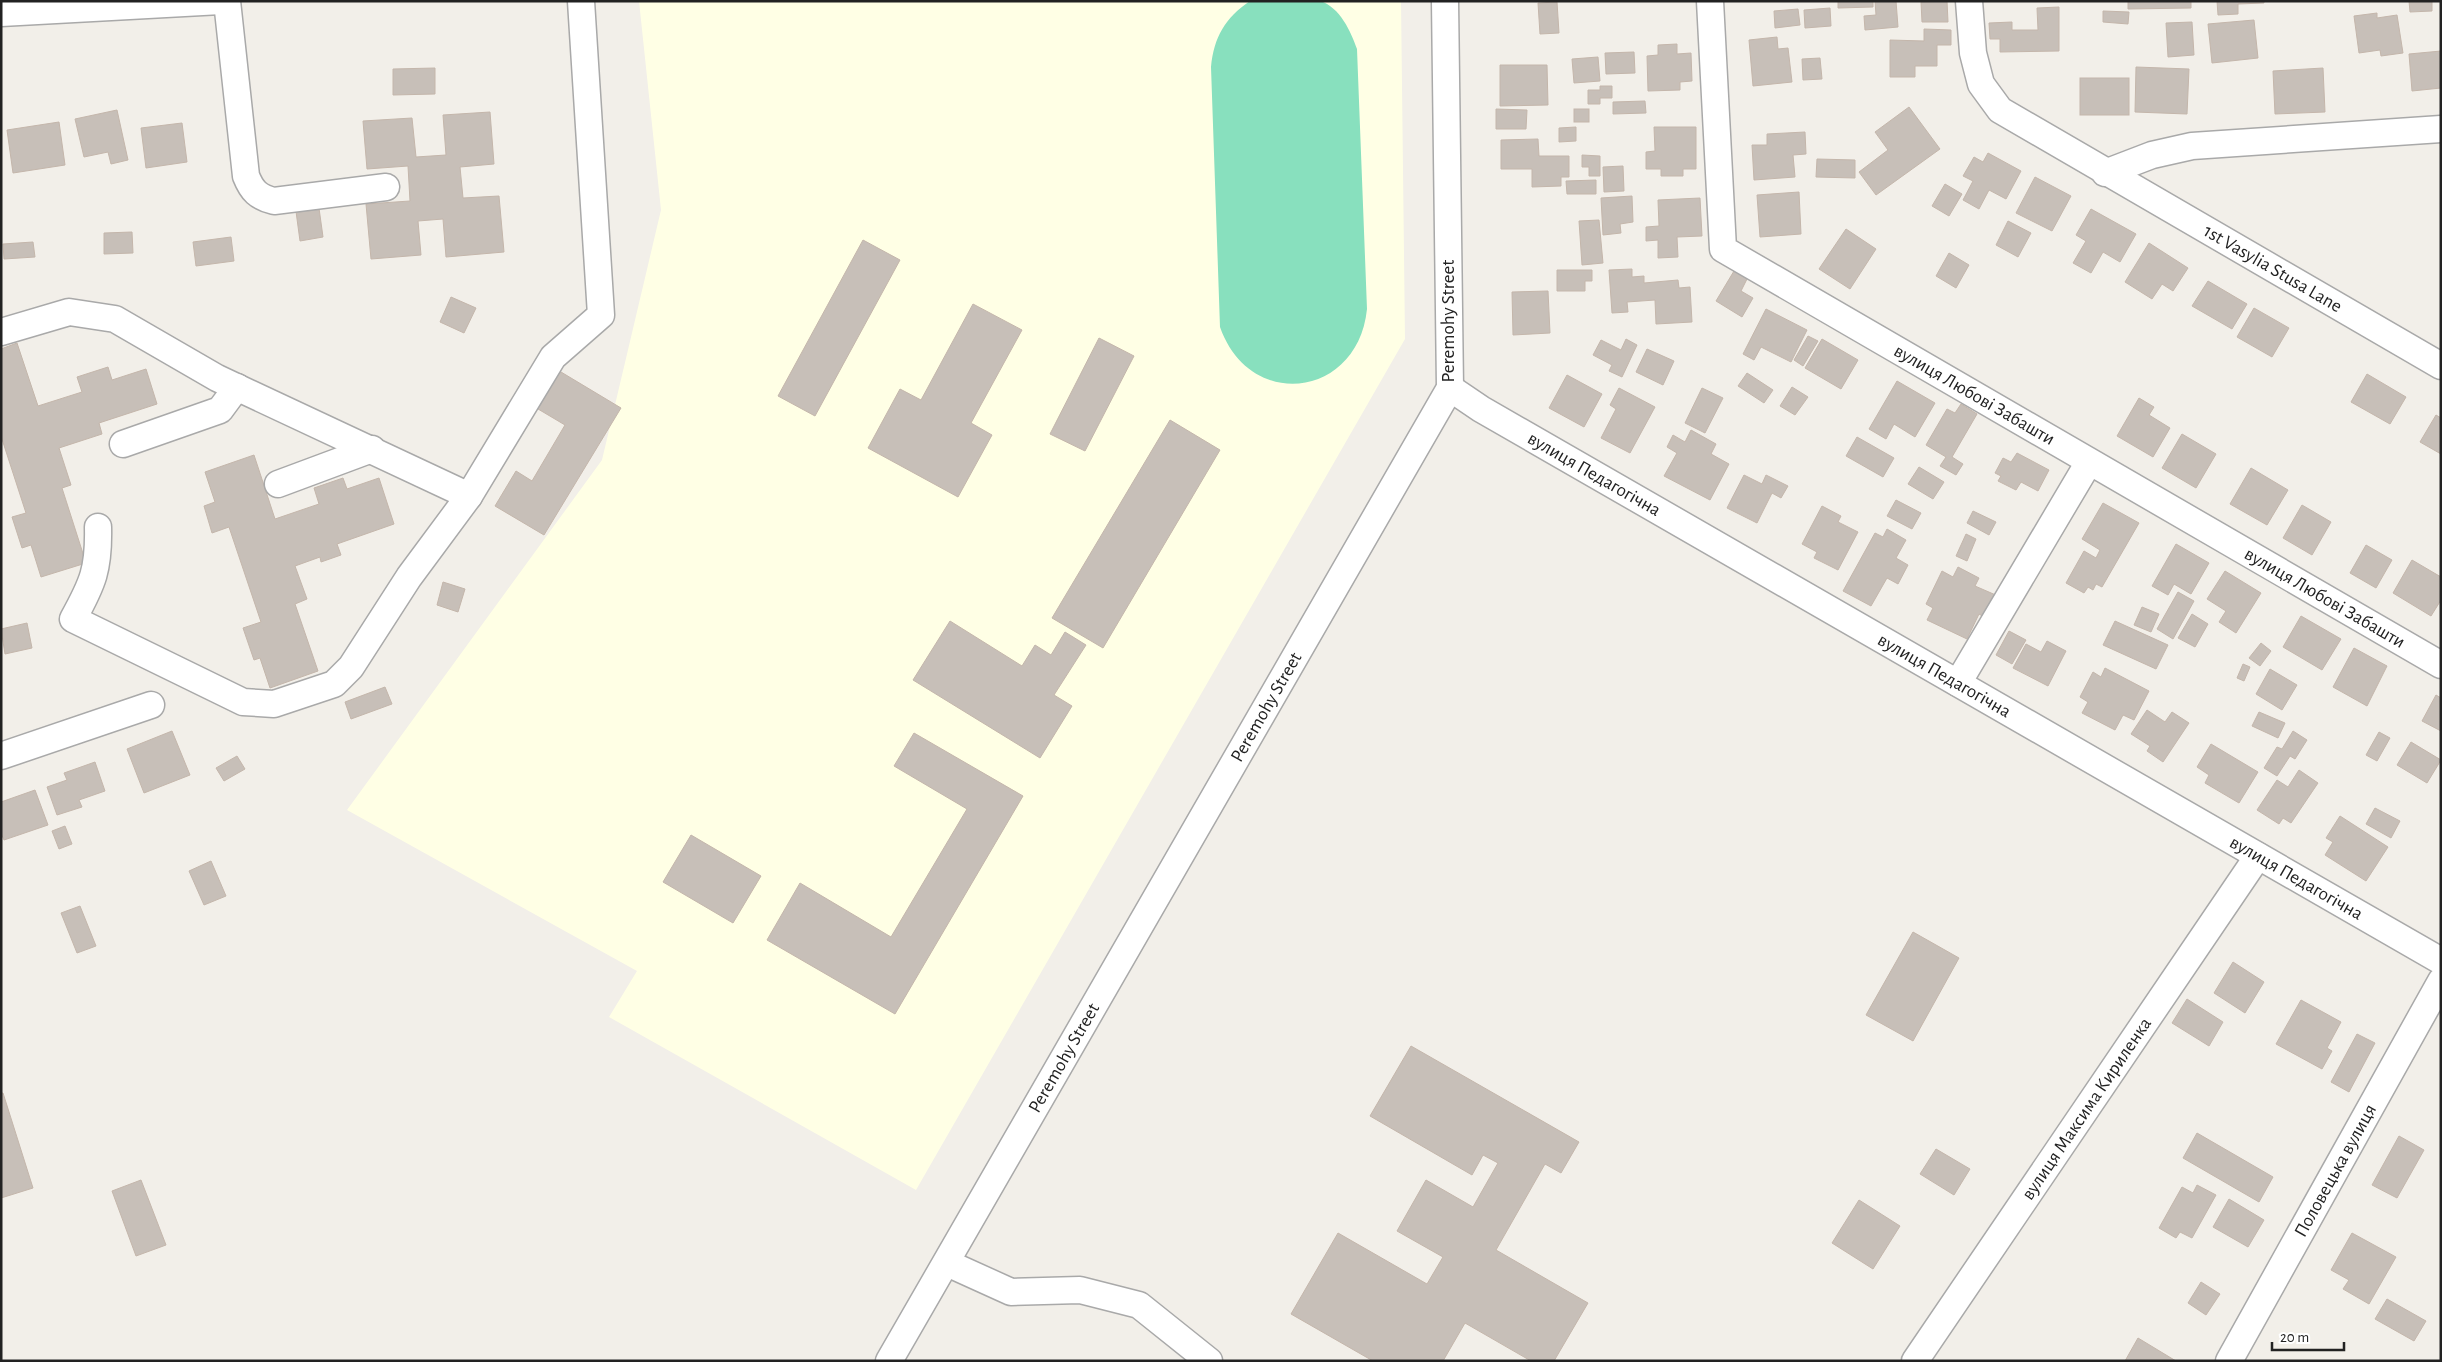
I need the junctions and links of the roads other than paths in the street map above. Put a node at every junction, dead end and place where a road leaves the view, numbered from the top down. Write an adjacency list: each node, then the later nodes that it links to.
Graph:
1 (221, 1): 7 (street)
2 (227, 1): 10 (street)
3 (581, 1): 19 (street)
4 (1445, 1): 14 (street, Peremohy Street)
5 (1710, 1): 17 (street, вулиця Любові Забашти)
6 (1969, 1): 9 (street, 1st Vasylia Stusa Lane)
7 (1, 13)
8 (2441, 129): 9 (street)
9 (2104, 173): 12 (street, 1st Vasylia Stusa Lane)
10 (386, 187)
11 (1, 332): 13 (street)
12 (2441, 366)
13 (237, 387): 15 (street); 16 (street)
14 (1450, 388): 22 (street, вулиця Педагогічна); 28 (street, Peremohy Street)
15 (123, 444)
16 (372, 449): 18 (street); 19 (street)
17 (2089, 462): 21 (street, вулиця Любові Забашти); 22 (street)
18 (278, 484)
19 (469, 496): 20 (street)
20 (98, 527)
21 (2441, 665)
22 (1958, 683): 25 (street, вулиця Педагогічна)
23 (151, 705): 24 (street)
24 (1, 756)
25 (2258, 856): 26 (street, вулиця Педагогічна); 31 (street, вулиця Максима Кириленка)
26 (2441, 961)
27 (2441, 981): 32 (street, Половецька вулиця)
28 (946, 1263): 29 (street, Peremohy Street); 30 (street)
29 (889, 1361)
30 (1209, 1361)
31 (1915, 1361)
32 (2229, 1361)

